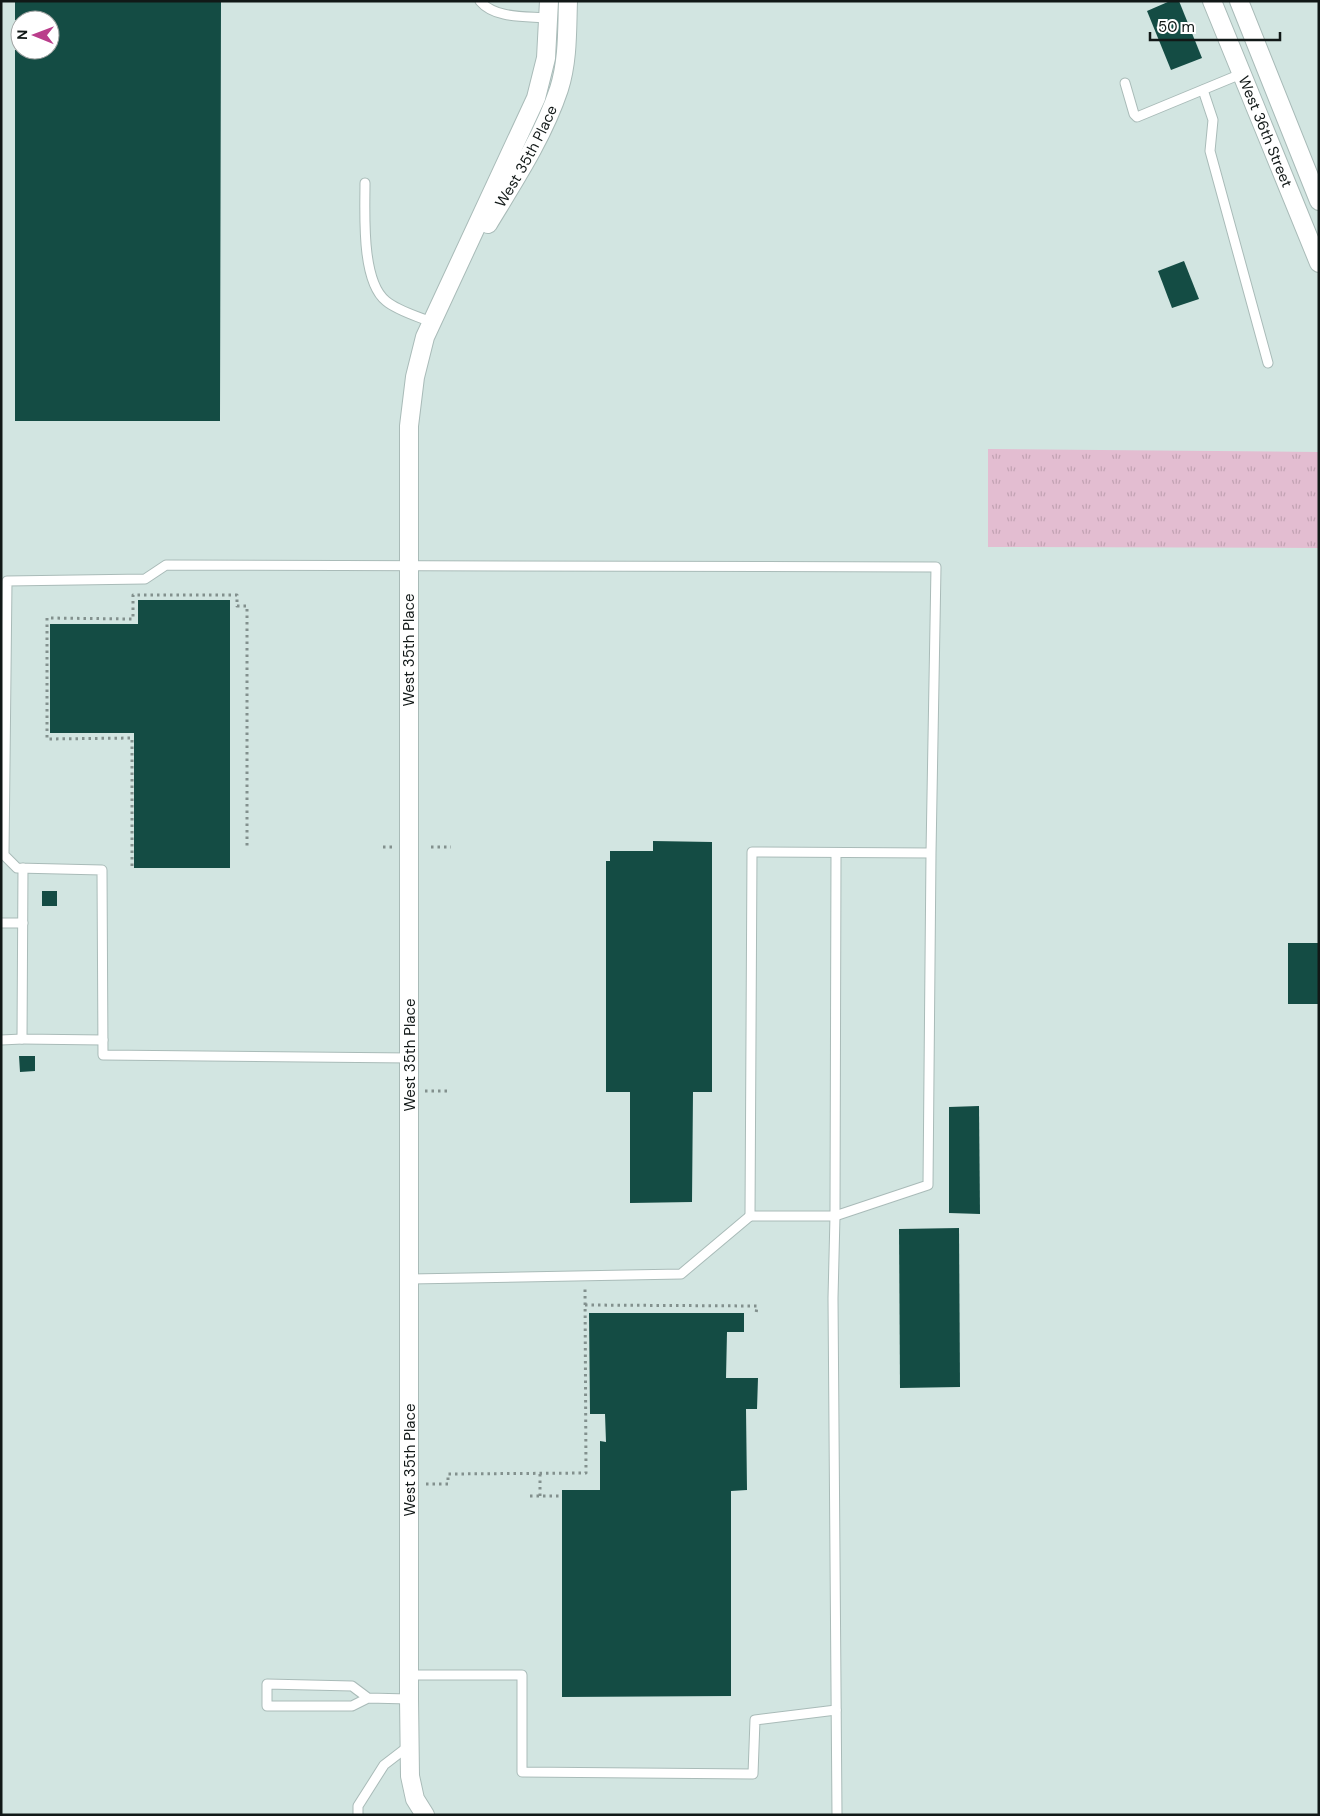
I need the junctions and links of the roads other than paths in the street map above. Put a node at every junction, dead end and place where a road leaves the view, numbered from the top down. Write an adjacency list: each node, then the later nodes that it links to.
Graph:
1 (480, 1): 5 (lane)
2 (568, 1): 12 (street, West 35th Place)
3 (1212, 1): 6 (street, West 36th Street)
4 (1239, 1): 10 (street, West 36th Street)
5 (548, 10): 12 (street, West 35th Place)
6 (1241, 74): 8 (lane); 11 (street, West 36th Street)
7 (1125, 83): 8 (lane)
8 (1203, 90): 14 (lane)
9 (364, 183): 13 (lane)
10 (1319, 201)
11 (1319, 263)
12 (442, 296): 13 (street, West 35th Place)
13 (431, 322): 15 (street, West 35th Place)
14 (1268, 363)
15 (409, 564): 17 (lane); 18 (lane); 24 (street, West 35th Place)
16 (836, 853): 17 (lane); 25 (lane); 26 (lane)
17 (931, 854): 26 (lane)
18 (23, 868): 20 (lane); 23 (lane)
19 (1, 923): 20 (lane)
20 (23, 923): 22 (lane)
21 (1, 1040): 22 (lane)
22 (22, 1040): 23 (lane)
23 (103, 1040): 24 (lane)
24 (410, 1058): 27 (street, West 35th Place)
25 (750, 1216): 26 (lane); 27 (lane)
26 (836, 1216): 31 (lane)
27 (410, 1278): 28 (street, West 35th Place)
28 (409, 1675): 30 (street, West 35th Place); 31 (lane)
29 (368, 1698): 29 (lane); 30 (lane)
30 (409, 1699): 32 (street, West 35th Place)
31 (836, 1710): 35 (lane)
32 (410, 1745): 33 (lane); 34 (street, West 35th Place)
33 (358, 1815)
34 (425, 1815)
35 (837, 1815)

